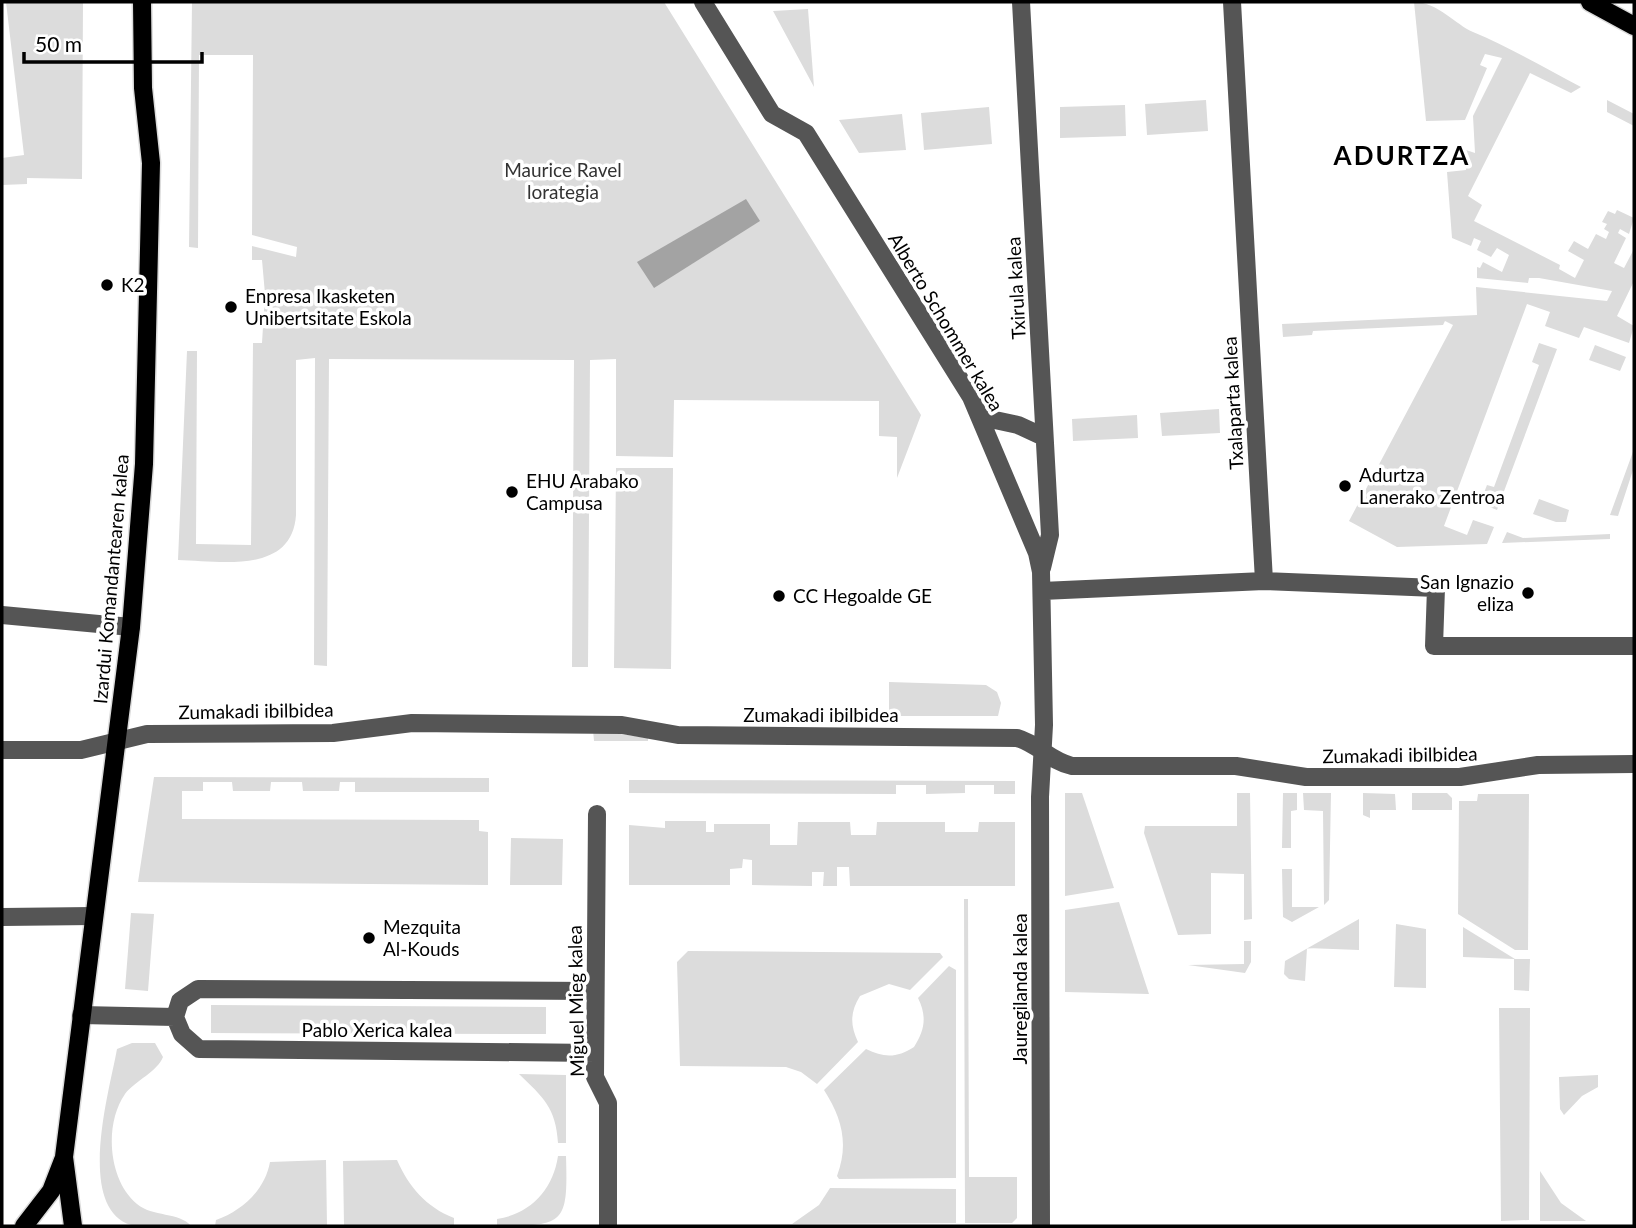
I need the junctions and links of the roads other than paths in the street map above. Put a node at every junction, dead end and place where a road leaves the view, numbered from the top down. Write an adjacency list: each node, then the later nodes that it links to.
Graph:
1 (142, 2): 13 (main road, Izardui Komandantearen kalea)
2 (703, 2): 7 (street, Alberto Schommer kalea)
3 (1021, 2): 8 (street, Txirula kalea)
4 (1232, 2): 10 (street, Txalaparta kalea)
5 (1590, 2): 6 (main road)
6 (1634, 26)
7 (981, 417): 8 (street); 9 (street, Alberto Schommer kalea)
8 (1044, 437): 9 (street, Txirula kalea)
9 (1041, 572): 11 (street, Alberto Schommer kalea)
10 (1264, 581): 11 (street); 14 (street)
11 (1042, 591): 17 (street, Alberto Schommer kalea)
12 (2, 615): 13 (street)
13 (131, 628): 15 (main road, Izardui Komandantearen kalea)
14 (1634, 646)
15 (115, 742): 16 (street, Zumakadi ibilbidea); 17 (street, Zumakadi ibilbidea); 21 (main road, Izardui Komandantearen kalea)
16 (2, 750)
17 (1042, 753): 18 (street, Zumakadi ibilbidea); 30 (street, Jauregilanda kalea)
18 (1634, 764)
19 (597, 814): 22 (street, Miguel Mieg kalea)
20 (2, 916): 21 (street)
21 (93, 916): 23 (main road, Izardui Komandantearen kalea)
22 (595, 991): 24 (street, Pablo Xerica kalea); 25 (street, Miguel Mieg kalea)
23 (81, 1015): 24 (street); 26 (main road, Izardui Komandantearen kalea)
24 (175, 1017): 25 (street, Pablo Xerica kalea)
25 (595, 1053): 29 (street, Miguel Mieg kalea)
26 (64, 1157): 27 (main road, Izardui Komandantearen kalea); 28 (main road, Izardui Komandantearen kalea)
27 (24, 1226)
28 (73, 1226)
29 (608, 1226)
30 (1041, 1226)

